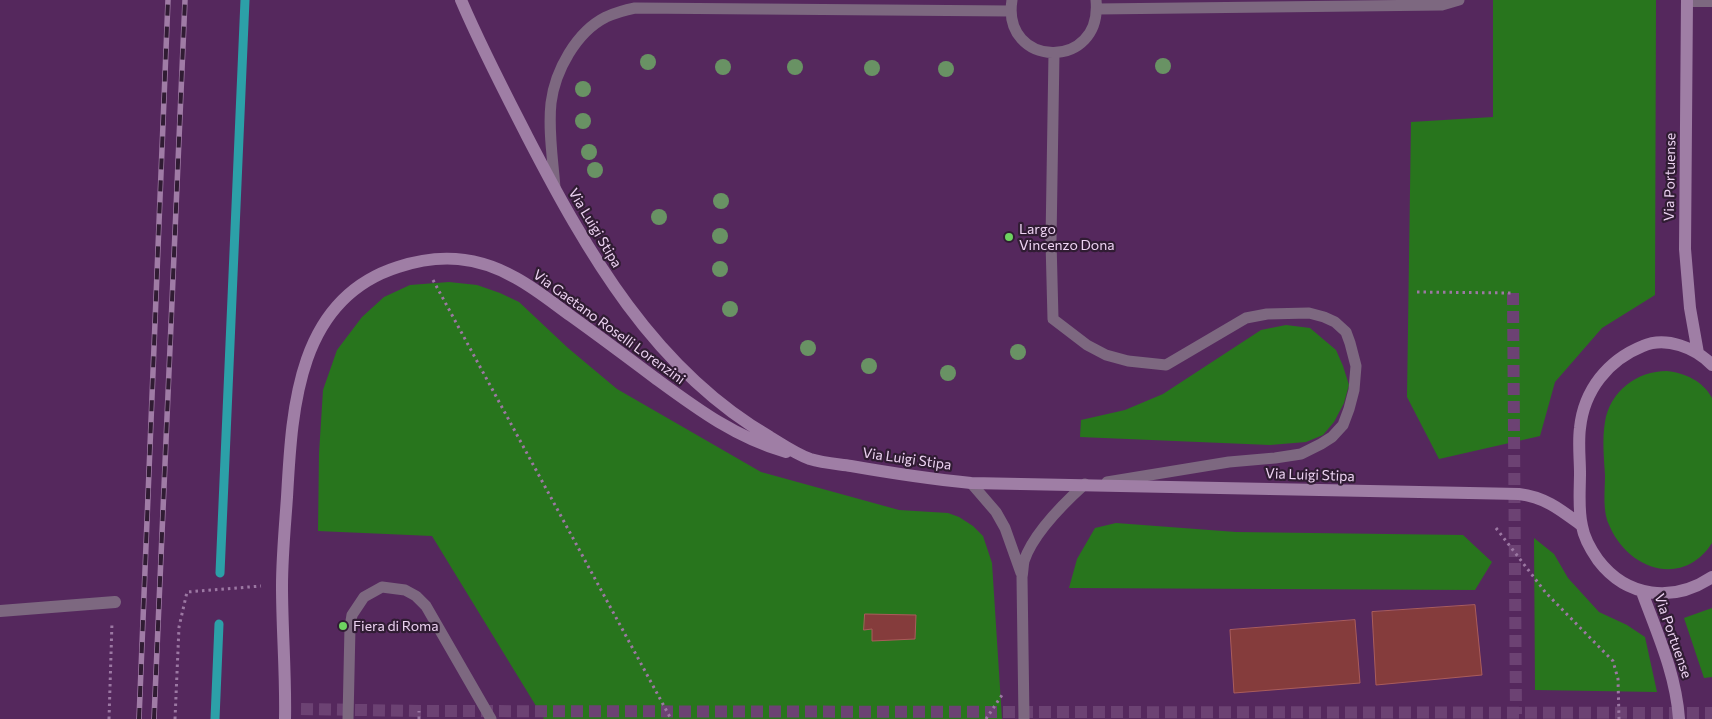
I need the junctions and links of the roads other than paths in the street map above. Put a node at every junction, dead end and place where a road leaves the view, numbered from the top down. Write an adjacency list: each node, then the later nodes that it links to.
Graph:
1 (461, 0): 8 (street, Via Luigi Stipa)
2 (1460, 0): 6 (lane)
3 (1687, 1): 4 (street); 9 (street, Via Portuense)
4 (1712, 1)
5 (1011, 5): 7 (lane); 8 (lane)
6 (1097, 5): 7 (lane)
7 (1054, 53): 13 (lane)
8 (556, 192): 11 (street, Via Luigi Stipa)
9 (1698, 354): 10 (street); 14 (street)
10 (1712, 365)
11 (811, 459): 12 (street, Via Luigi Stipa); 20 (street, Via Gaetano Roselli Lorenzini)
12 (971, 483): 13 (street, Via Luigi Stipa); 15 (lane)
13 (1090, 484): 14 (street, Via Luigi Stipa); 15 (lane)
14 (1581, 525): 17 (street)
15 (1022, 577): 23 (lane)
16 (1712, 577): 17 (street)
17 (1642, 592): 24 (street, Via Portuense)
18 (115, 602): 19 (street)
19 (0, 611)
20 (285, 719)
21 (348, 719): 22 (lane)
22 (491, 719)
23 (1024, 719)
24 (1679, 719)

